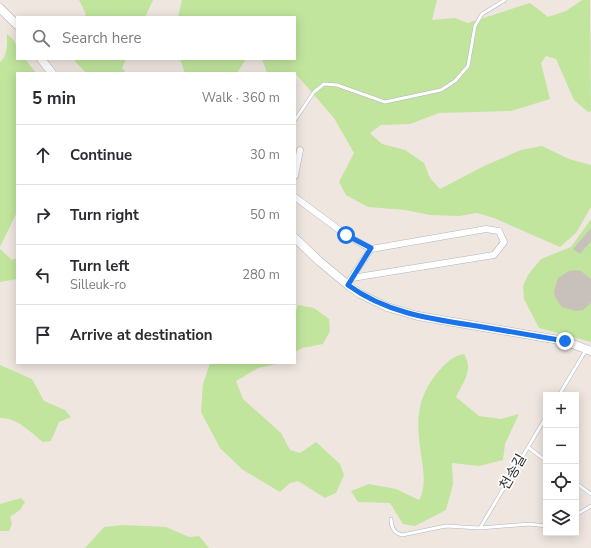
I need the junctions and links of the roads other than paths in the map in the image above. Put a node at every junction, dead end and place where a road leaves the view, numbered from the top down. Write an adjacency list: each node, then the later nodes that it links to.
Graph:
1 (505, 0): 6 (lane)
2 (0, 8): 3 (main road)
3 (16, 24)
4 (42, 60): 5 (main road)
5 (51, 72)
6 (296, 119)
7 (300, 150): 8 (street)
8 (296, 171)
9 (296, 198): 11 (street)
10 (296, 239): 12 (main road)
11 (371, 248): 12 (street); 12 (street)
12 (350, 282): 13 (main road)
13 (589, 350): 14 (lane)
14 (561, 392)
15 (543, 422): 16 (lane, 천송길)
16 (528, 447): 17 (lane); 24 (lane, 천송길)
17 (543, 459)
18 (579, 485): 19 (lane)
19 (591, 494)
20 (591, 506): 21 (lane)
21 (579, 513)
22 (391, 520): 24 (lane)
23 (543, 526): 24 (lane)
24 (480, 528)

